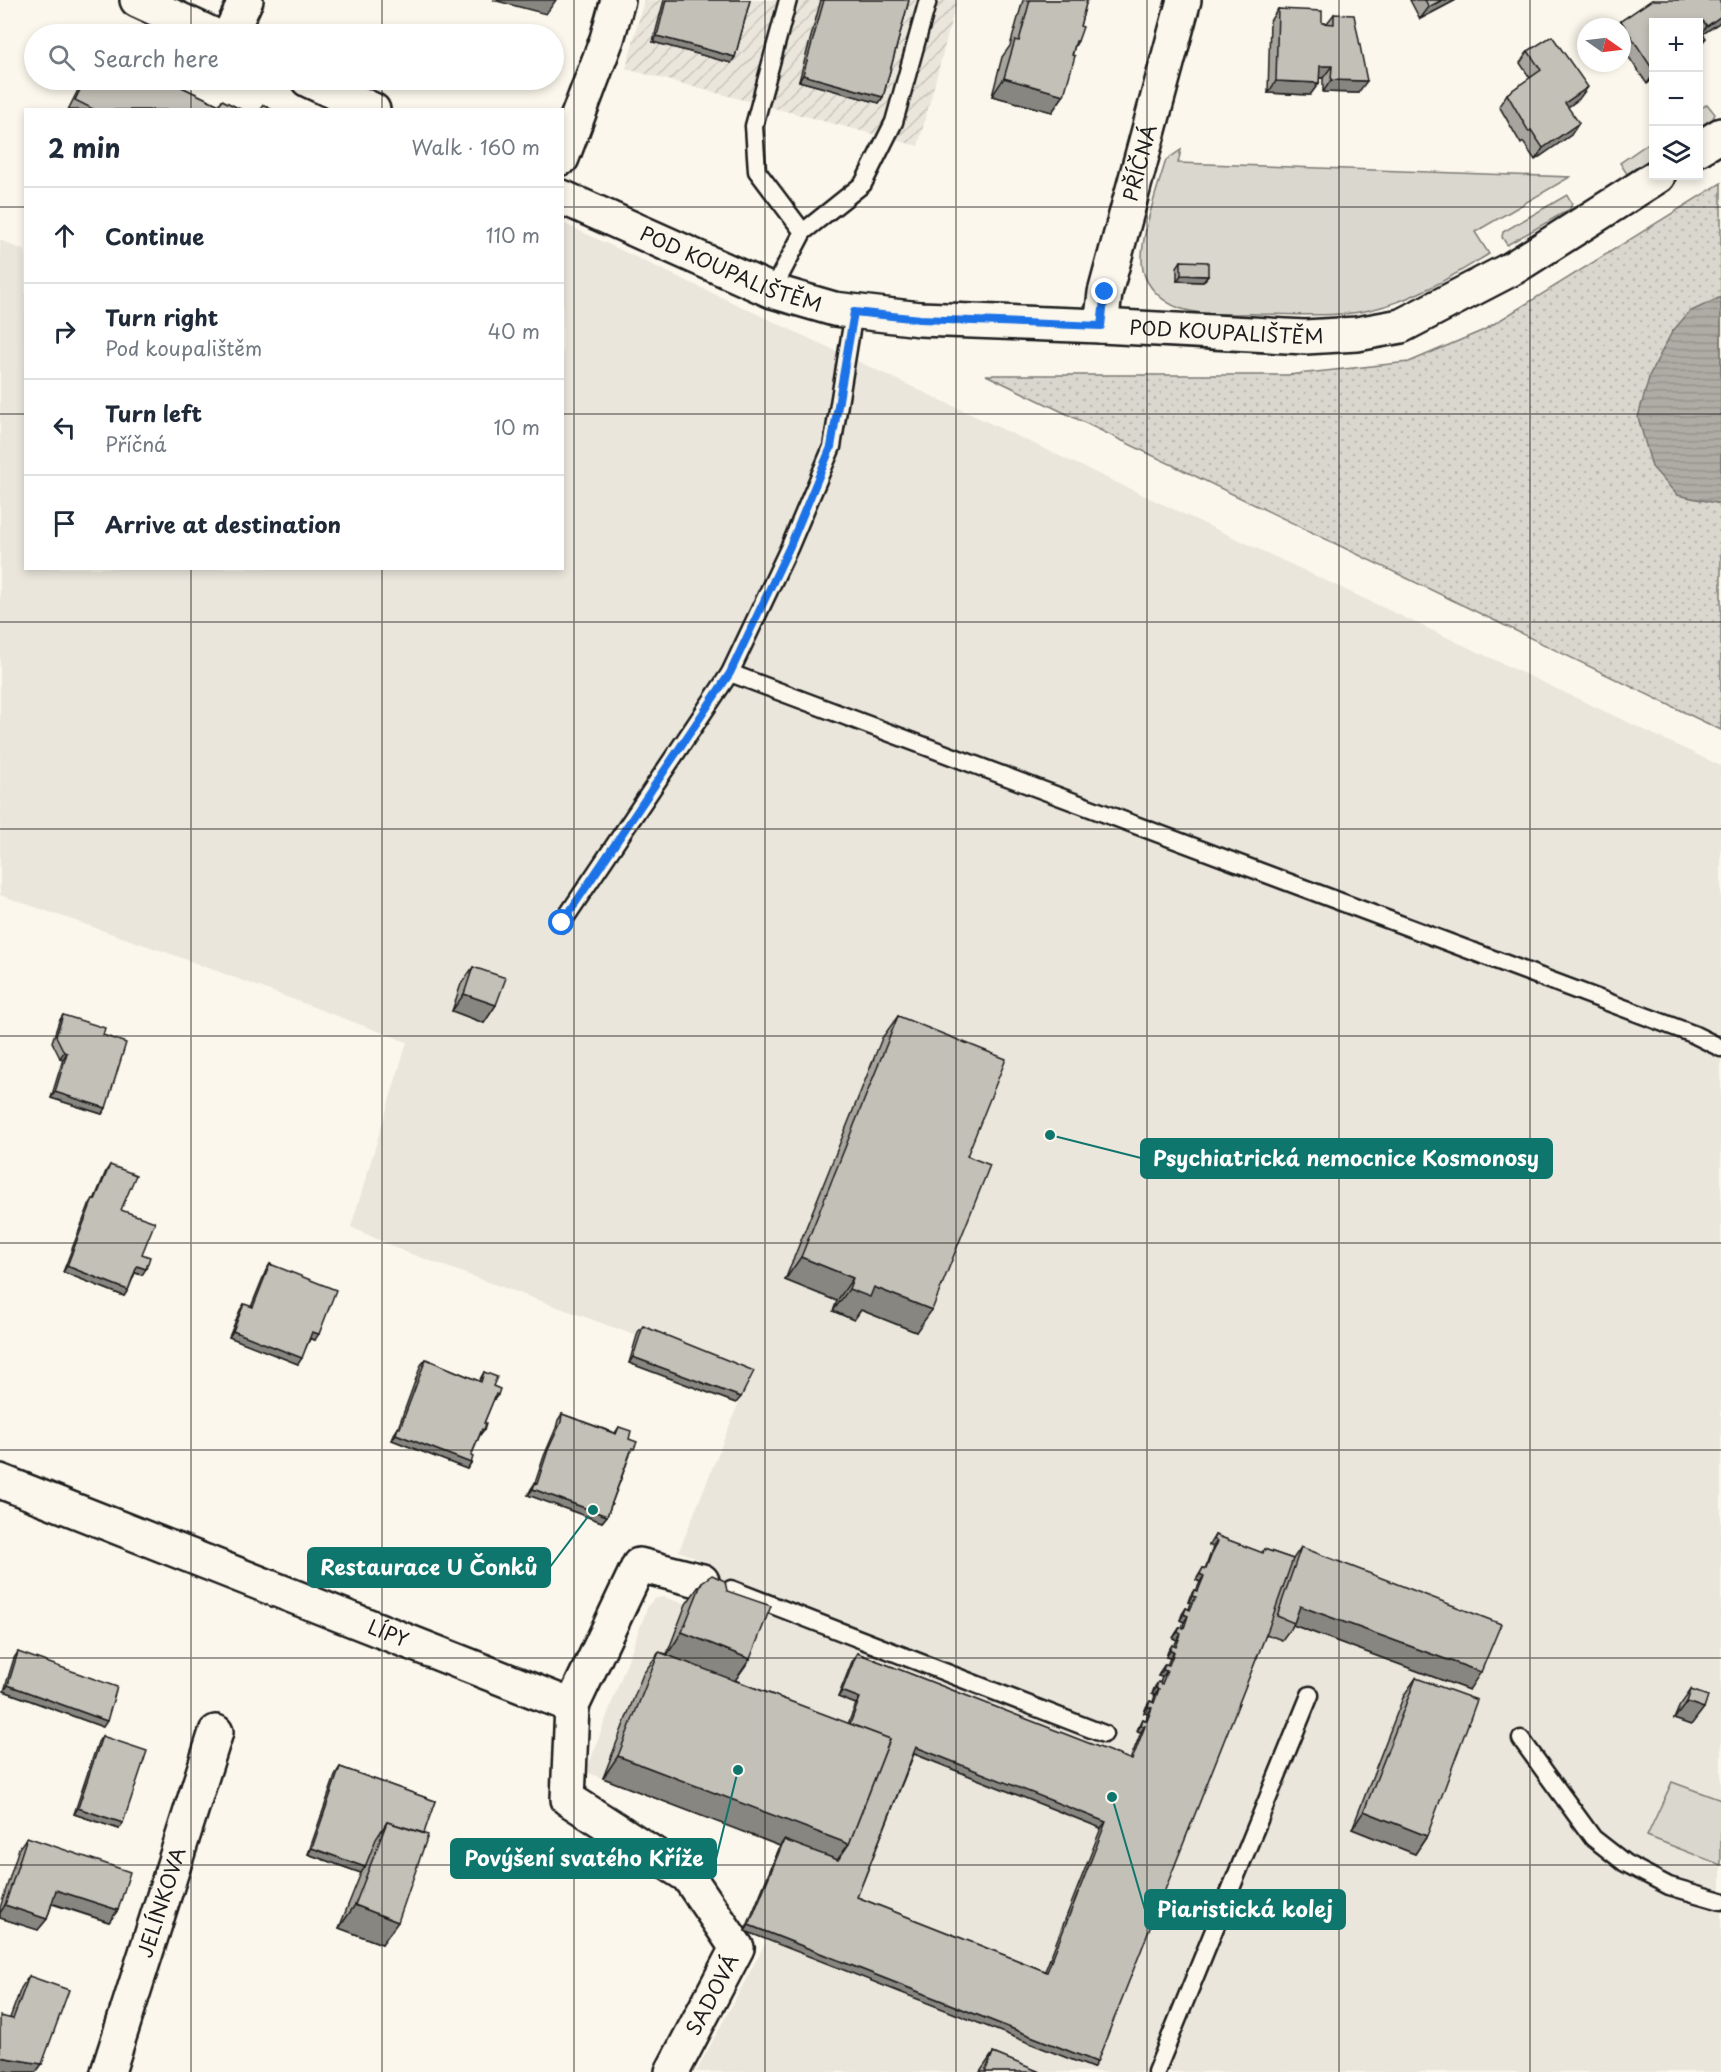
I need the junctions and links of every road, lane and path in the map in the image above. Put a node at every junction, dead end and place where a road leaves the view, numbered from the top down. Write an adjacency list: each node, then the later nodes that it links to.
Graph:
1 (137, 0): 7 (street)
2 (246, 0): 8 (street)
3 (618, 0): 13 (street)
4 (788, 0): 16 (lane)
5 (928, 0): 16 (lane)
6 (1184, 0): 19 (street, PŘÍČNÁ)
7 (189, 24)
8 (235, 24)
9 (330, 90): 10 (street)
10 (369, 108)
11 (1721, 135): 12 (street)
12 (1703, 146)
13 (564, 153)
14 (1652, 180): 19 (street, POD KOUPALIŠTĚM)
15 (564, 198): 17 (street, POD KOUPALIŠTĚM)
16 (803, 232): 17 (lane)
17 (772, 291): 18 (street, POD KOUPALIŠTĚM)
18 (854, 312): 19 (street, POD KOUPALIŠTĚM); 20 (lane)
19 (1101, 326)
20 (730, 673): 21 (lane); 22 (lane)
21 (562, 923)
22 (1721, 1048)
23 (0, 1481): 26 (street, LÍPY)
24 (716, 1585): 26 (street); 28 (lane)
25 (1310, 1695): 33 (lane)
26 (572, 1706): 32 (street, SADOVÁ)
27 (216, 1732): 31 (street, JELÍNKOVA)
28 (1104, 1734)
29 (1521, 1739): 30 (lane)
30 (1721, 1901)
31 (108, 2072)
32 (672, 2072)
33 (1156, 2072)

